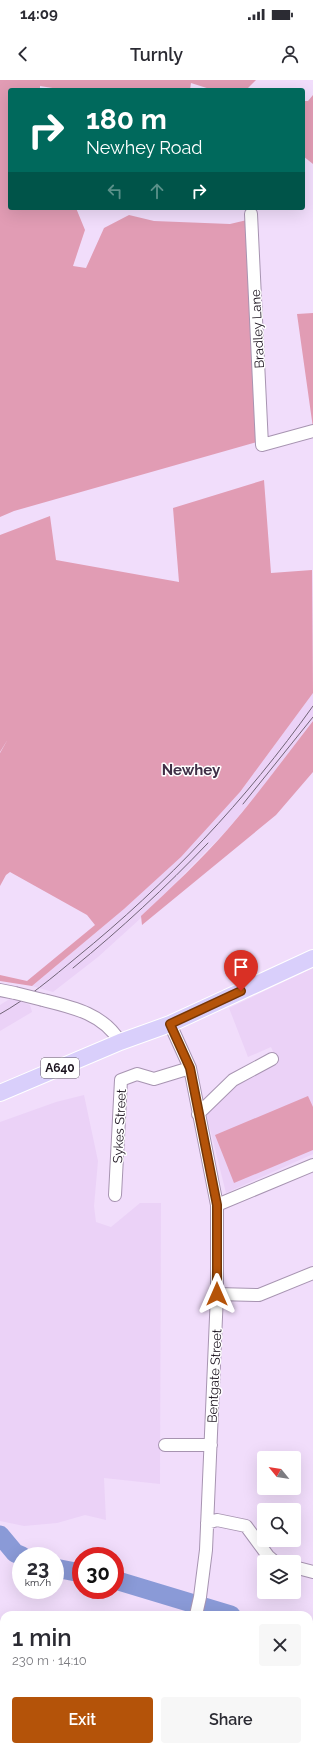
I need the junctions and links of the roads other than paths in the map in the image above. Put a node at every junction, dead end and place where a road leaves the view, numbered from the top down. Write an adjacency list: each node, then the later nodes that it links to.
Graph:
1 (251, 214): 2 (street, Bradley Lane)
2 (313, 430)
3 (313, 958): 5 (main road, A640)
4 (0, 990): 6 (street, bridge)
5 (170, 1024): 6 (main road, A640); 8 (street, Bentgate Street)
6 (120, 1042): 9 (main road, A640)
7 (272, 1059): 10 (street)
8 (190, 1068): 10 (street, Bentgate Street); 12 (street, Sykes Street)
9 (0, 1093)
10 (198, 1114): 13 (street, Bentgate Street)
11 (313, 1164): 13 (street)
12 (115, 1195)
13 (217, 1205): 15 (street, Bentgate Street)
14 (313, 1273): 15 (street)
15 (217, 1294): 17 (street, Bentgate Street)
16 (165, 1445): 17 (street)
17 (211, 1445): 18 (street, Bentgate Street)
18 (207, 1523): 19 (street); 22 (street, Bentgate Street)
19 (267, 1555)
20 (301, 1569): 21 (street)
21 (313, 1572)
22 (197, 1611)

